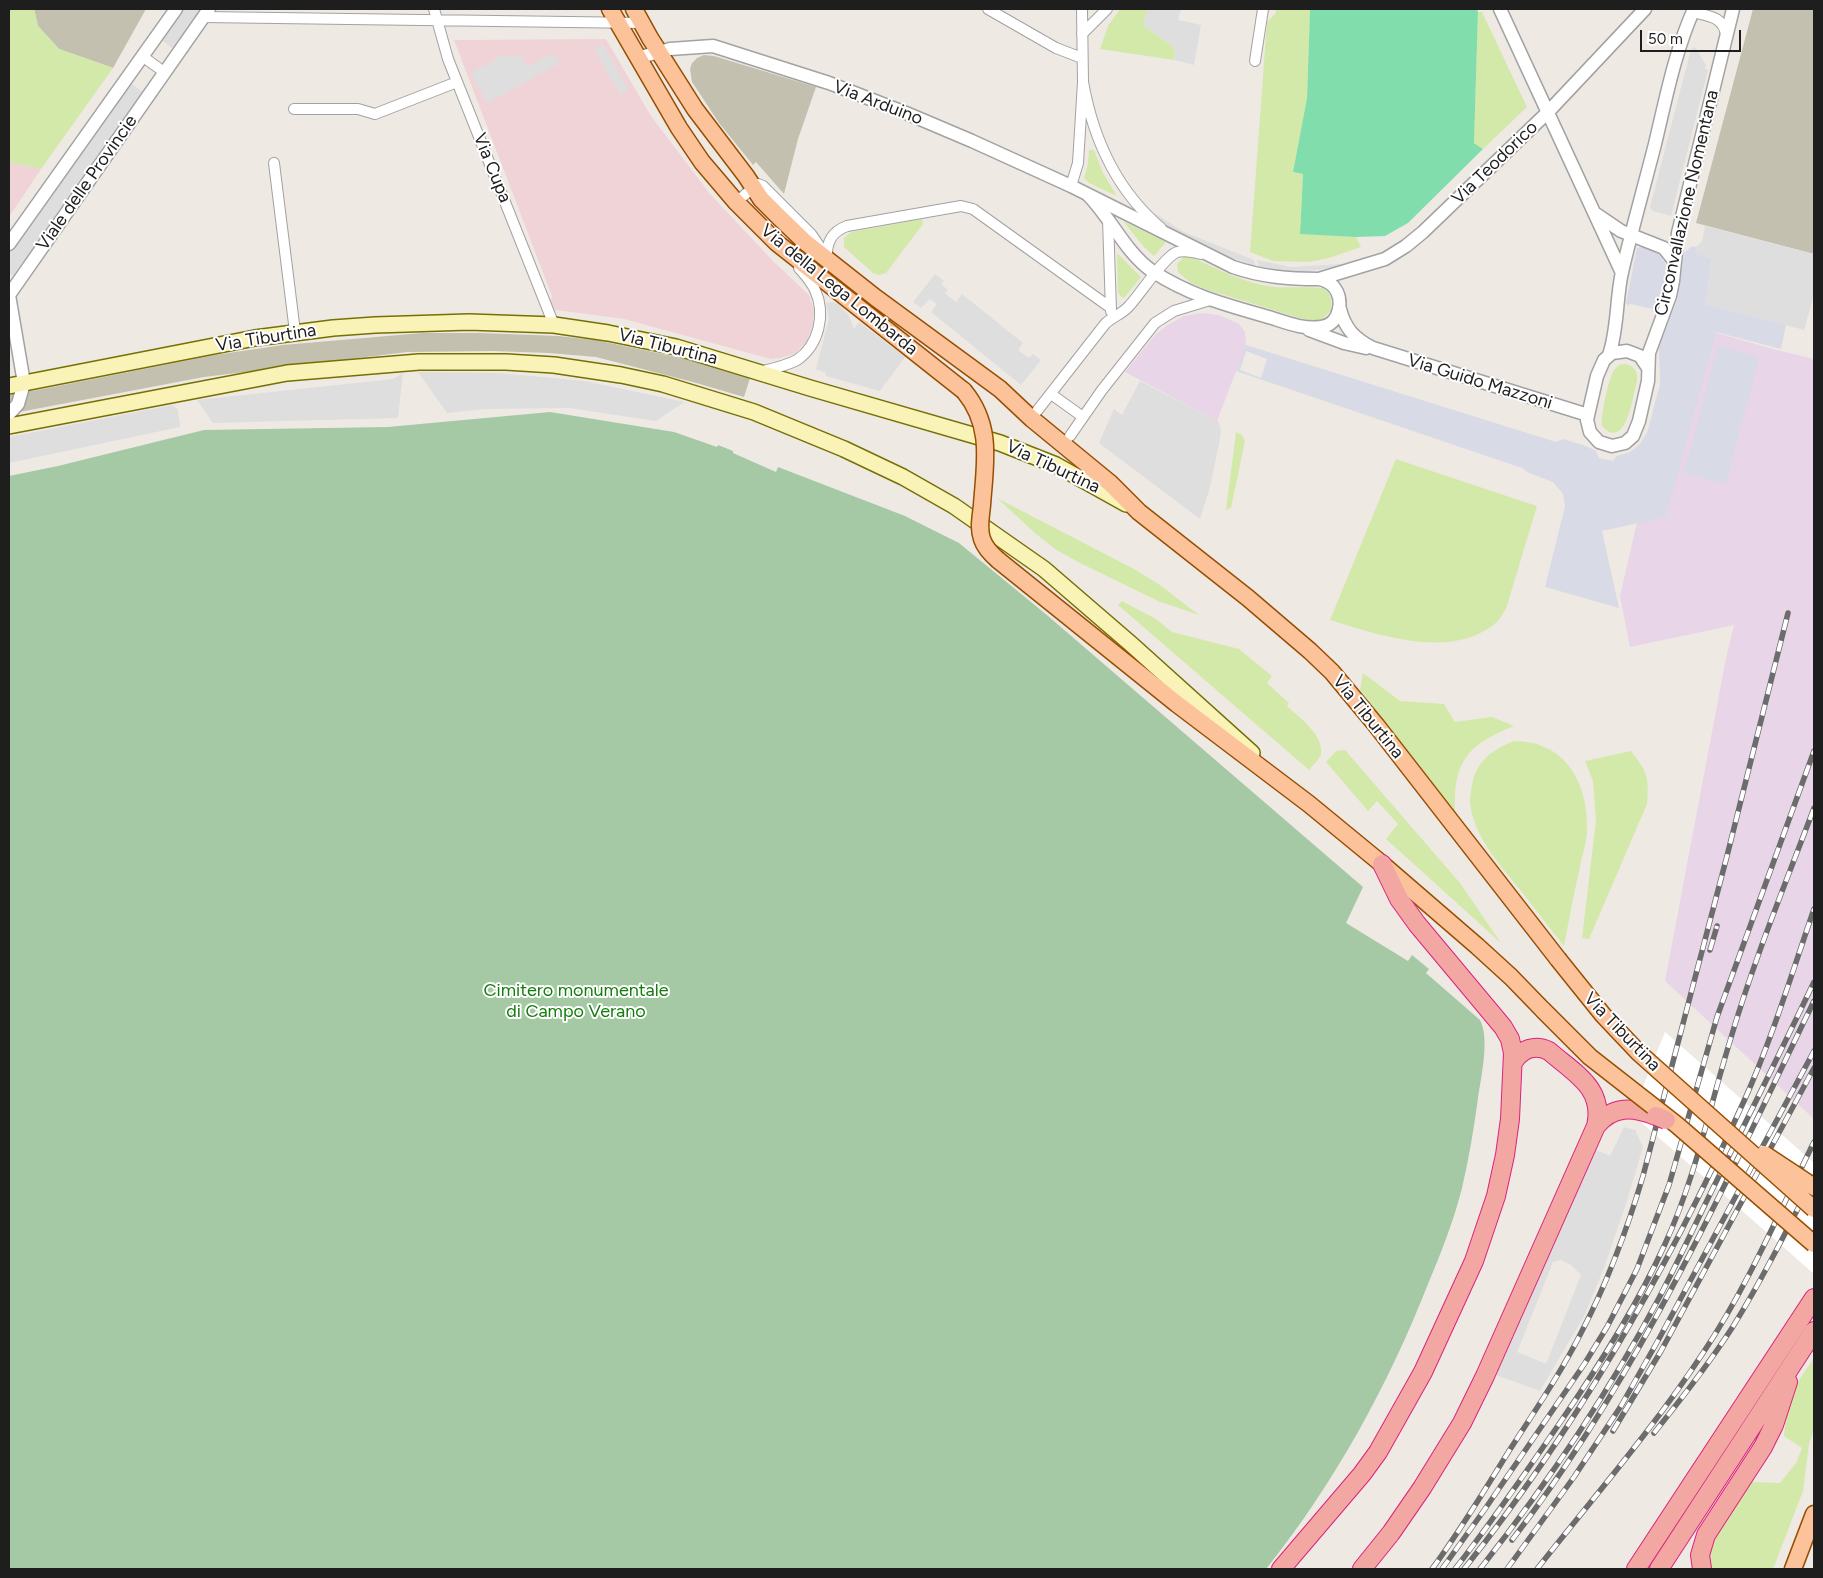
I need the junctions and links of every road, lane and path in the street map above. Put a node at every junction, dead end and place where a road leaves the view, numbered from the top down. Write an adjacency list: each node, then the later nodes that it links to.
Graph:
1 (176, 9): 18 (street, Viale delle Provincie)
2 (434, 9): 14 (street, Via Cupa)
3 (988, 9): 20 (street)
4 (1082, 9): 15 (street)
5 (1107, 9): 15 (street)
6 (1263, 9): 21 (street)
7 (1500, 9): 26 (street)
8 (1645, 9): 26 (street, Via Teodorico)
9 (1733, 9): 16 (street, Circonvallazione Nomentana)
10 (1693, 10): 16 (street); 35 (street)
11 (206, 13): 14 (street); 22 (street, Viale delle Provincie)
12 (614, 16): 13 (street); 14 (street); 19 (main road, Via della Lega Lombarda)
13 (638, 16): 17 (main road, Via della Lega Lombarda)
14 (437, 20): 23 (street, Via Cupa)
15 (1082, 34): 20 (street)
16 (1726, 34): 40 (street, Circonvallazione Nomentana)
17 (659, 52): 19 (street); 28 (main road, Via della Lega Lombarda); 29 (street, Via Arduino)
18 (142, 56): 22 (street); 37 (street, Viale delle Provincie)
19 (637, 58): 31 (main road, Via della Lega Lombarda)
20 (1082, 58): 24 (street)
21 (1255, 61)
22 (164, 72): 44 (street, Viale delle Provincie)
23 (457, 82): 25 (street); 48 (street, Via Cupa)
24 (1083, 82): 29 (street); 34 (street)
25 (294, 109)
26 (1548, 112): 32 (street); 43 (street, Via Teodorico)
27 (274, 163): 50 (street)
28 (753, 186): 31 (street); 39 (main road, Via della Lega Lombarda)
29 (1071, 186): 30 (street, Via Arduino)
30 (1088, 195): 33 (street); 34 (street, Via Arduino)
31 (736, 202): 36 (main road, Via della Lega Lombarda)
32 (1595, 213): 35 (street); 42 (street)
33 (1108, 219): 41 (street); 47 (street)
34 (1170, 235): 38 (street, Via Arduino)
35 (1632, 236): 40 (street); 42 (street)
36 (777, 243): 54 (street); 65 (main road, Via della Lega Lombarda, bridge)
37 (9, 244)
38 (1216, 258): 41 (street); 43 (street, Via Teodorico)
39 (827, 259): 47 (street); 64 (main road, Via della Lega Lombarda)
40 (1675, 262): 53 (street, Circonvallazione Nomentana)
41 (1156, 273): 45 (street); 47 (street)
42 (1622, 273): 52 (street)
43 (1319, 279): 46 (street, Via Guido Mazzoni)
44 (9, 295): 55 (street)
45 (1210, 300): 49 (street); 61 (street)
46 (1340, 309): 49 (street); 51 (street, Via Guido Mazzoni)
47 (1111, 313): 57 (street)
48 (554, 326): 50 (main road, Via Tiburtina); 54 (main road, Via Tiburtina)
49 (1302, 327): 51 (street, Via Guido Mazzoni)
50 (295, 332): 55 (main road, Via Tiburtina)
51 (1373, 348): 60 (street, Via Guido Mazzoni)
52 (1609, 355): 53 (street); 60 (street)
53 (1648, 368): 60 (street, Circonvallazione Nomentana)
54 (758, 372): 64 (main road, Via Tiburtina)
55 (24, 383): 56 (main road, Via Tiburtina); 59 (street)
56 (9, 386)
57 (1051, 394): 58 (street); 61 (street)
58 (1037, 411)
59 (9, 414)
60 (1588, 415)
61 (1083, 417): 63 (street)
62 (9, 426): 66 (main road, Via Tiburtina)
63 (1070, 436)
64 (1139, 512): 71 (main road, Via Tiburtina, bridge)
65 (998, 560): 66 (main road, Via Tiburtina)
66 (1309, 804): 67 (main road, Via Tiburtina)
67 (1382, 864): 68 (highway); 69 (main road, Via Tiburtina, bridge)
68 (1514, 1061): 70 (highway); 79 (highway)
69 (1666, 1120): 70 (highway); 74 (main road, Via Tiburtina, bridge)
70 (1596, 1126): 80 (highway)
71 (1722, 1127): 72 (main road, bridge); 73 (main road, Via Tiburtina, bridge)
72 (1814, 1187)
73 (1814, 1208)
74 (1814, 1244)
75 (1814, 1298): 81 (highway)
76 (1814, 1331): 77 (highway)
77 (1795, 1360): 82 (highway); 83 (highway)
78 (1814, 1514): 84 (main road)
79 (1280, 1569)
80 (1362, 1569)
81 (1636, 1569)
82 (1659, 1569)
83 (1702, 1569)
84 (1793, 1569)

